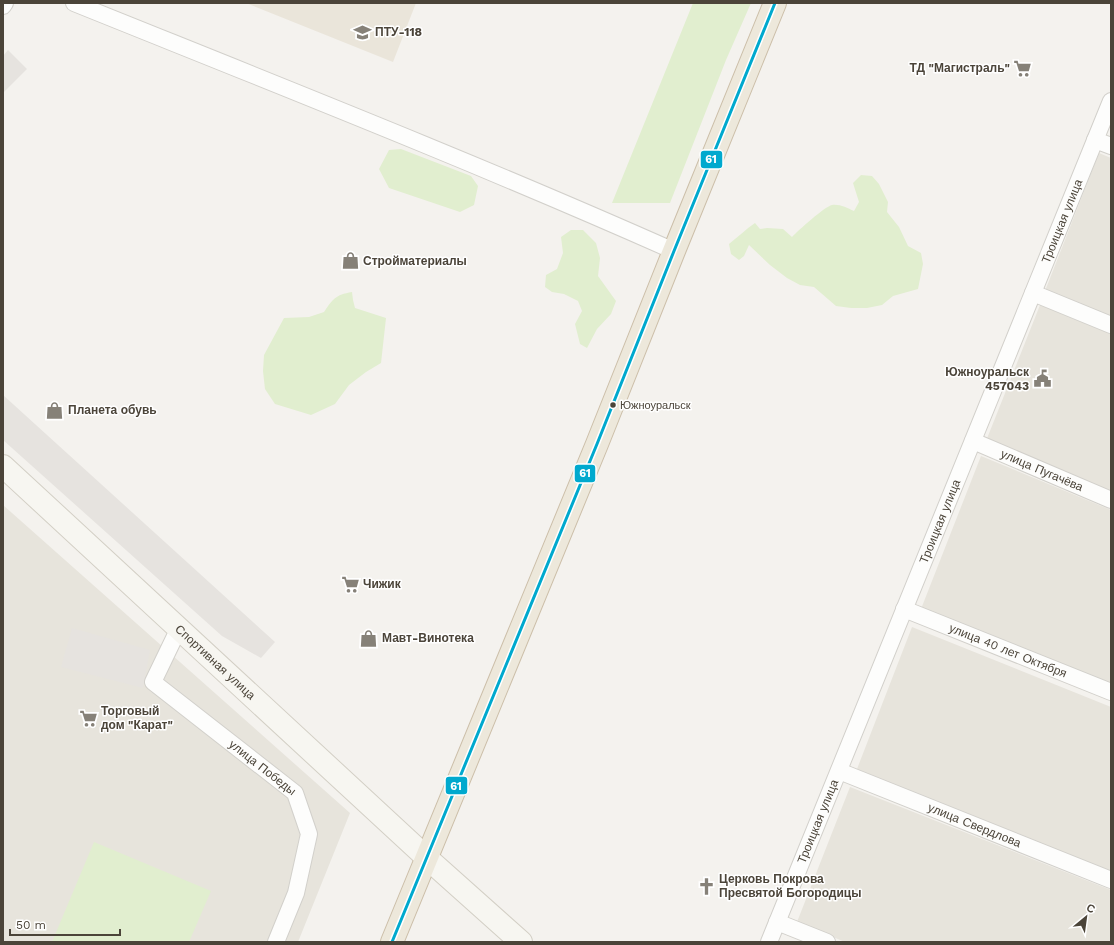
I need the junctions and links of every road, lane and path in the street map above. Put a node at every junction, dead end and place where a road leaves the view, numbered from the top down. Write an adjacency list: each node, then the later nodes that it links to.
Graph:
1 (5, 3): 4 (street)
2 (74, 3): 8 (street)
3 (775, 3): 8 (highway)
4 (3, 6)
5 (1111, 101): 6 (street, Троицкая улица)
6 (1095, 140): 7 (street); 9 (street, Троицкая улица)
7 (1111, 146)
8 (674, 251): 18 (highway)
9 (1033, 293): 10 (street); 11 (street, Троицкая улица)
10 (1111, 325)
11 (973, 441): 13 (street, улица Пугачёва); 14 (street, Троицкая улица)
12 (3, 466): 15 (street, Спортивная улица)
13 (1111, 500)
14 (904, 609): 16 (street, улица 40 лет Октября); 17 (street, Троицкая улица)
15 (179, 628): 18 (street, Спортивная улица); 21 (street, улица Победы)
16 (1111, 692)
17 (839, 771): 19 (street, улица Свердлова); 20 (street, Троицкая улица)
18 (427, 858): 22 (highway); 23 (street, Спортивная улица)
19 (1111, 880)
20 (777, 922): 24 (street, Троицкая улица); 25 (street)
21 (276, 942)
22 (392, 942)
23 (521, 942)
24 (769, 942)
25 (827, 942)

